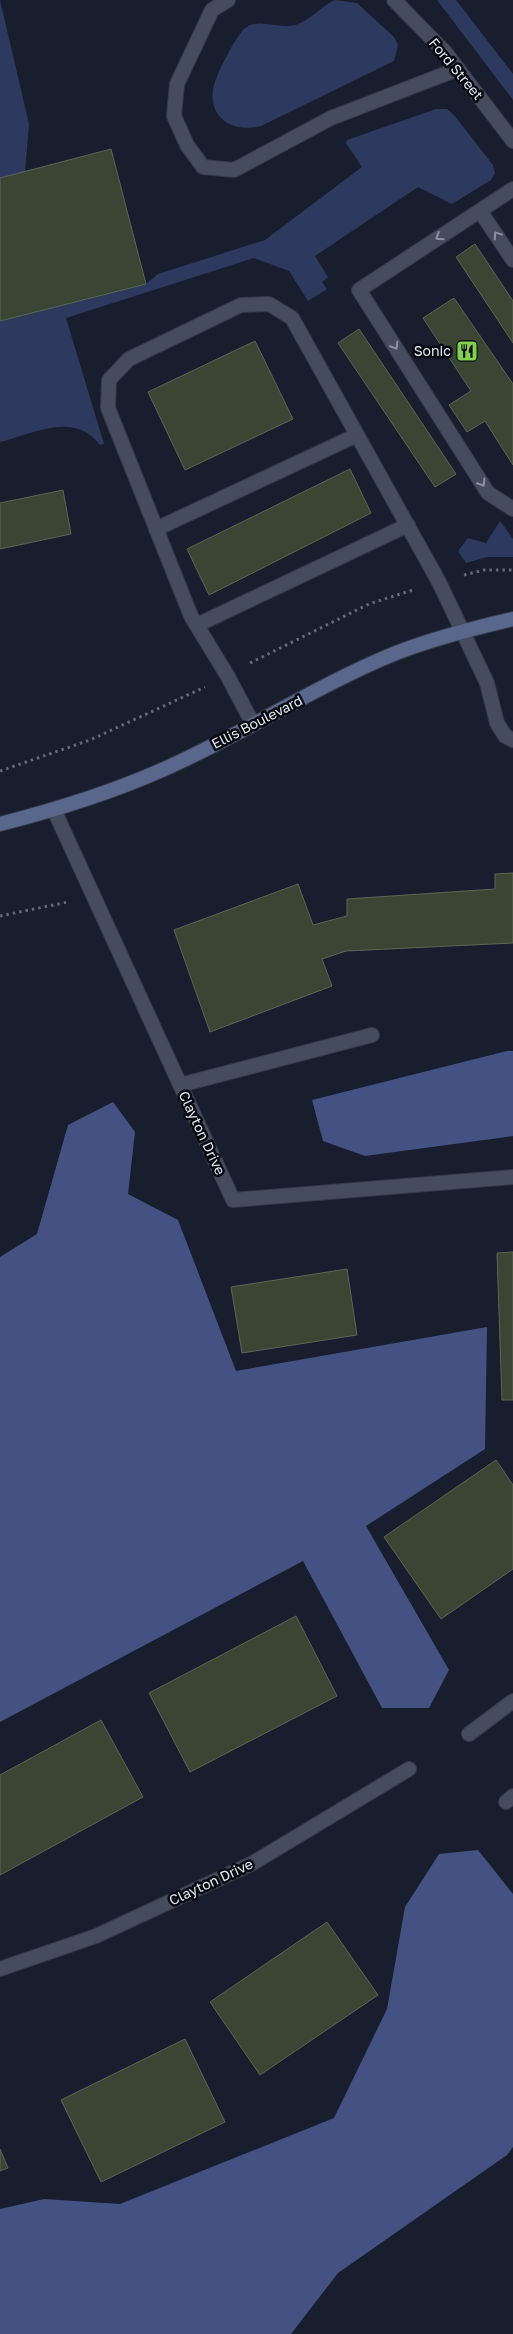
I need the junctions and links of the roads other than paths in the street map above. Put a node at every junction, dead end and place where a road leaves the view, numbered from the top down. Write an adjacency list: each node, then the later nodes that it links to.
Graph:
1 (228, 0): 3 (street)
2 (394, 0): 3 (street, Ford Street)
3 (458, 69): 4 (street, Ford Street)
4 (513, 141)
5 (513, 189): 6 (street)
6 (480, 211): 7 (street, one-way to 6); 9 (street, one-way to 9)
7 (513, 260)
8 (357, 435): 10 (street); 11 (street); 11 (street)
9 (513, 509)
10 (408, 525): 13 (street); 14 (street)
11 (156, 528): 13 (street)
12 (513, 618): 14 (main road, Ellis Boulevard)
13 (197, 625): 15 (street)
14 (464, 631): 15 (main road, Ellis Boulevard); 16 (street)
15 (252, 724): 17 (main road, Ellis Boulevard)
16 (513, 740)
17 (54, 810): 18 (main road, Ellis Boulevard); 20 (street, Clayton Drive)
18 (0, 824)
19 (372, 1035): 20 (street)
20 (180, 1085): 21 (street, Clayton Drive)
21 (513, 1177)
22 (513, 1701): 23 (street)
23 (468, 1734)
24 (409, 1769): 25 (street, Clayton Drive)
25 (0, 1969)

